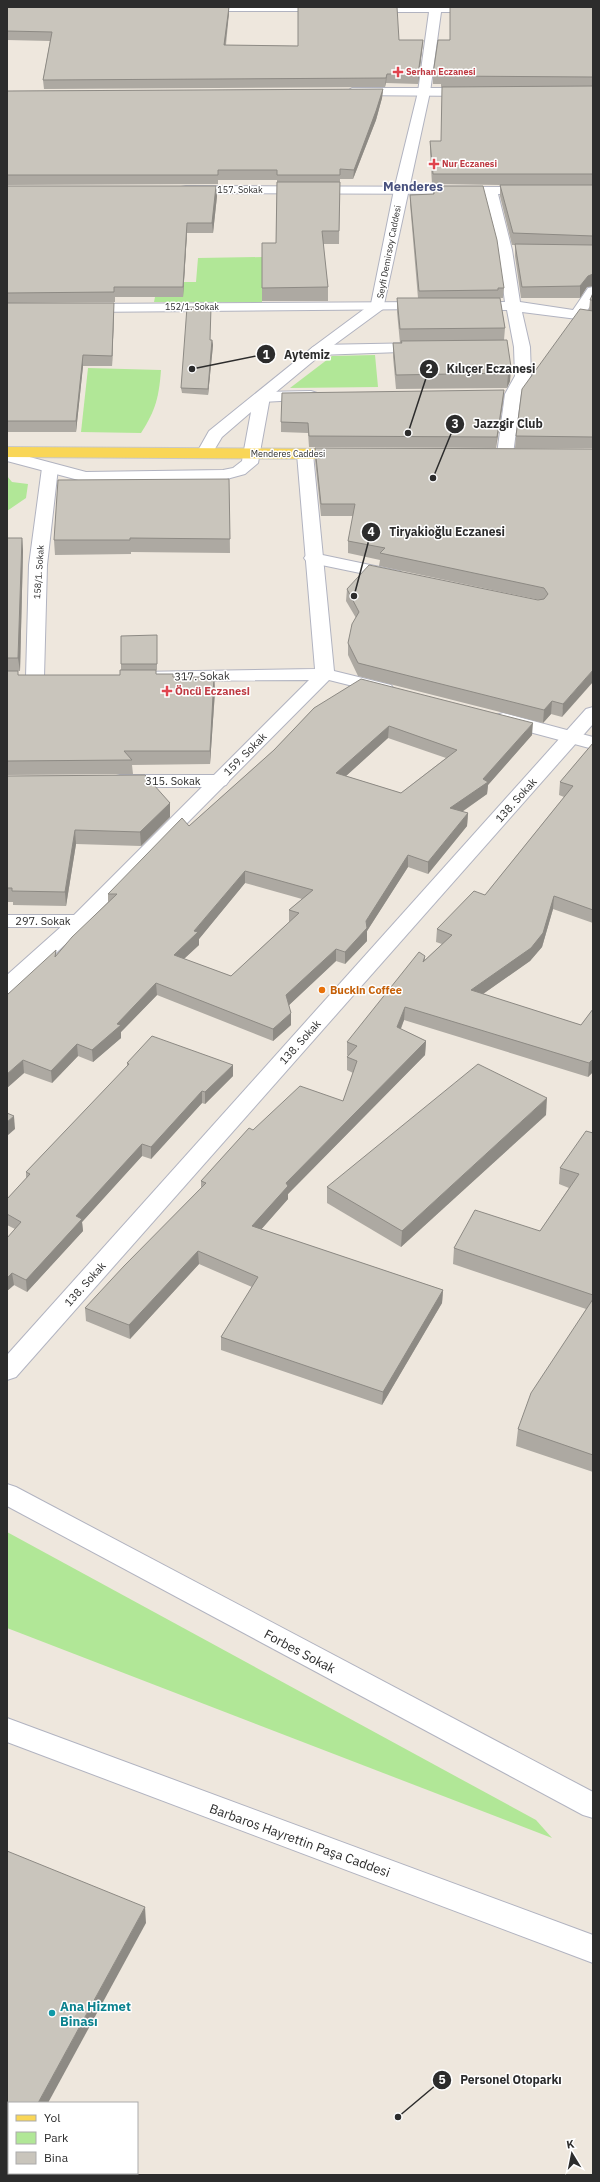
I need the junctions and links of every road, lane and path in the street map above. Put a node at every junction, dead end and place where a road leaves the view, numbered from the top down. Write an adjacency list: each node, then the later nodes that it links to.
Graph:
1 (184, 7): 3 (street)
2 (436, 7): 4 (street); 5 (street); 7 (street, Seyfi Demirsoy Caddesi)
3 (342, 8)
4 (358, 8)
5 (466, 8)
6 (338, 92): 7 (street)
7 (424, 92): 8 (street); 10 (street, Seyfi Demirsoy Caddesi)
8 (486, 92)
9 (174, 190): 10 (street, 157. Sokak)
10 (401, 190): 11 (street, 157. Sokak); 16 (street, Seyfi Demirsoy Caddesi)
11 (490, 190): 12 (street, 157. Sokak); 13 (street)
12 (546, 190)
13 (505, 250): 14 (street); 19 (street)
14 (521, 250)
15 (593, 291): 21 (street)
16 (378, 306): 17 (street, 152/1. Sokak); 20 (street, 152/1. Sokak); 26 (street, Seyfi Demirsoy Caddesi)
17 (441, 306)
18 (457, 306): 19 (street)
19 (513, 306): 21 (street); 24 (street)
20 (70, 308)
21 (577, 314): 22 (street)
22 (593, 317)
23 (506, 347): 24 (street)
24 (522, 347): 28 (street)
25 (436, 348): 26 (street)
26 (318, 350): 30 (street, Seyfi Demirsoy Caddesi)
27 (497, 394): 28 (street)
28 (513, 394): 36 (street)
29 (325, 396): 30 (street)
30 (262, 397): 32 (street, Seyfi Demirsoy Caddesi); 33 (street)
31 (7, 452): 32 (main road, Menderes Caddesi)
32 (204, 454): 33 (main road, Menderes Caddesi)
33 (250, 454): 34 (main road, Menderes Caddesi); 39 (street)
34 (305, 454): 35 (main road, Menderes Caddesi); 40 (street)
35 (361, 454)
36 (497, 454): 37 (main road)
37 (524, 454)
38 (7, 456): 39 (street)
39 (50, 468): 44 (street, 158/1. Sokak)
40 (313, 558): 41 (street); 42 (street)
41 (414, 580)
42 (324, 674): 43 (street, 317. Sokak); 45 (street, 317. Sokak); 50 (street, 159. Sokak)
43 (129, 676)
44 (36, 677)
45 (402, 694)
46 (593, 713): 48 (street, 138. Sokak)
47 (487, 715): 48 (street)
48 (573, 737): 49 (street); 55 (street, 138. Sokak)
49 (593, 743)
50 (219, 781): 51 (street, 315. Sokak); 53 (street, 159. Sokak)
51 (101, 782)
52 (7, 921): 53 (street, 297. Sokak)
53 (80, 922): 54 (street, 159. Sokak)
54 (7, 987)
55 (7, 1371)
56 (7, 1494): 58 (street, Forbes Sokak)
57 (7, 1730): 59 (street, Barbaros Hayrettin Paşa Caddesi)
58 (593, 1806)
59 (593, 1949)

